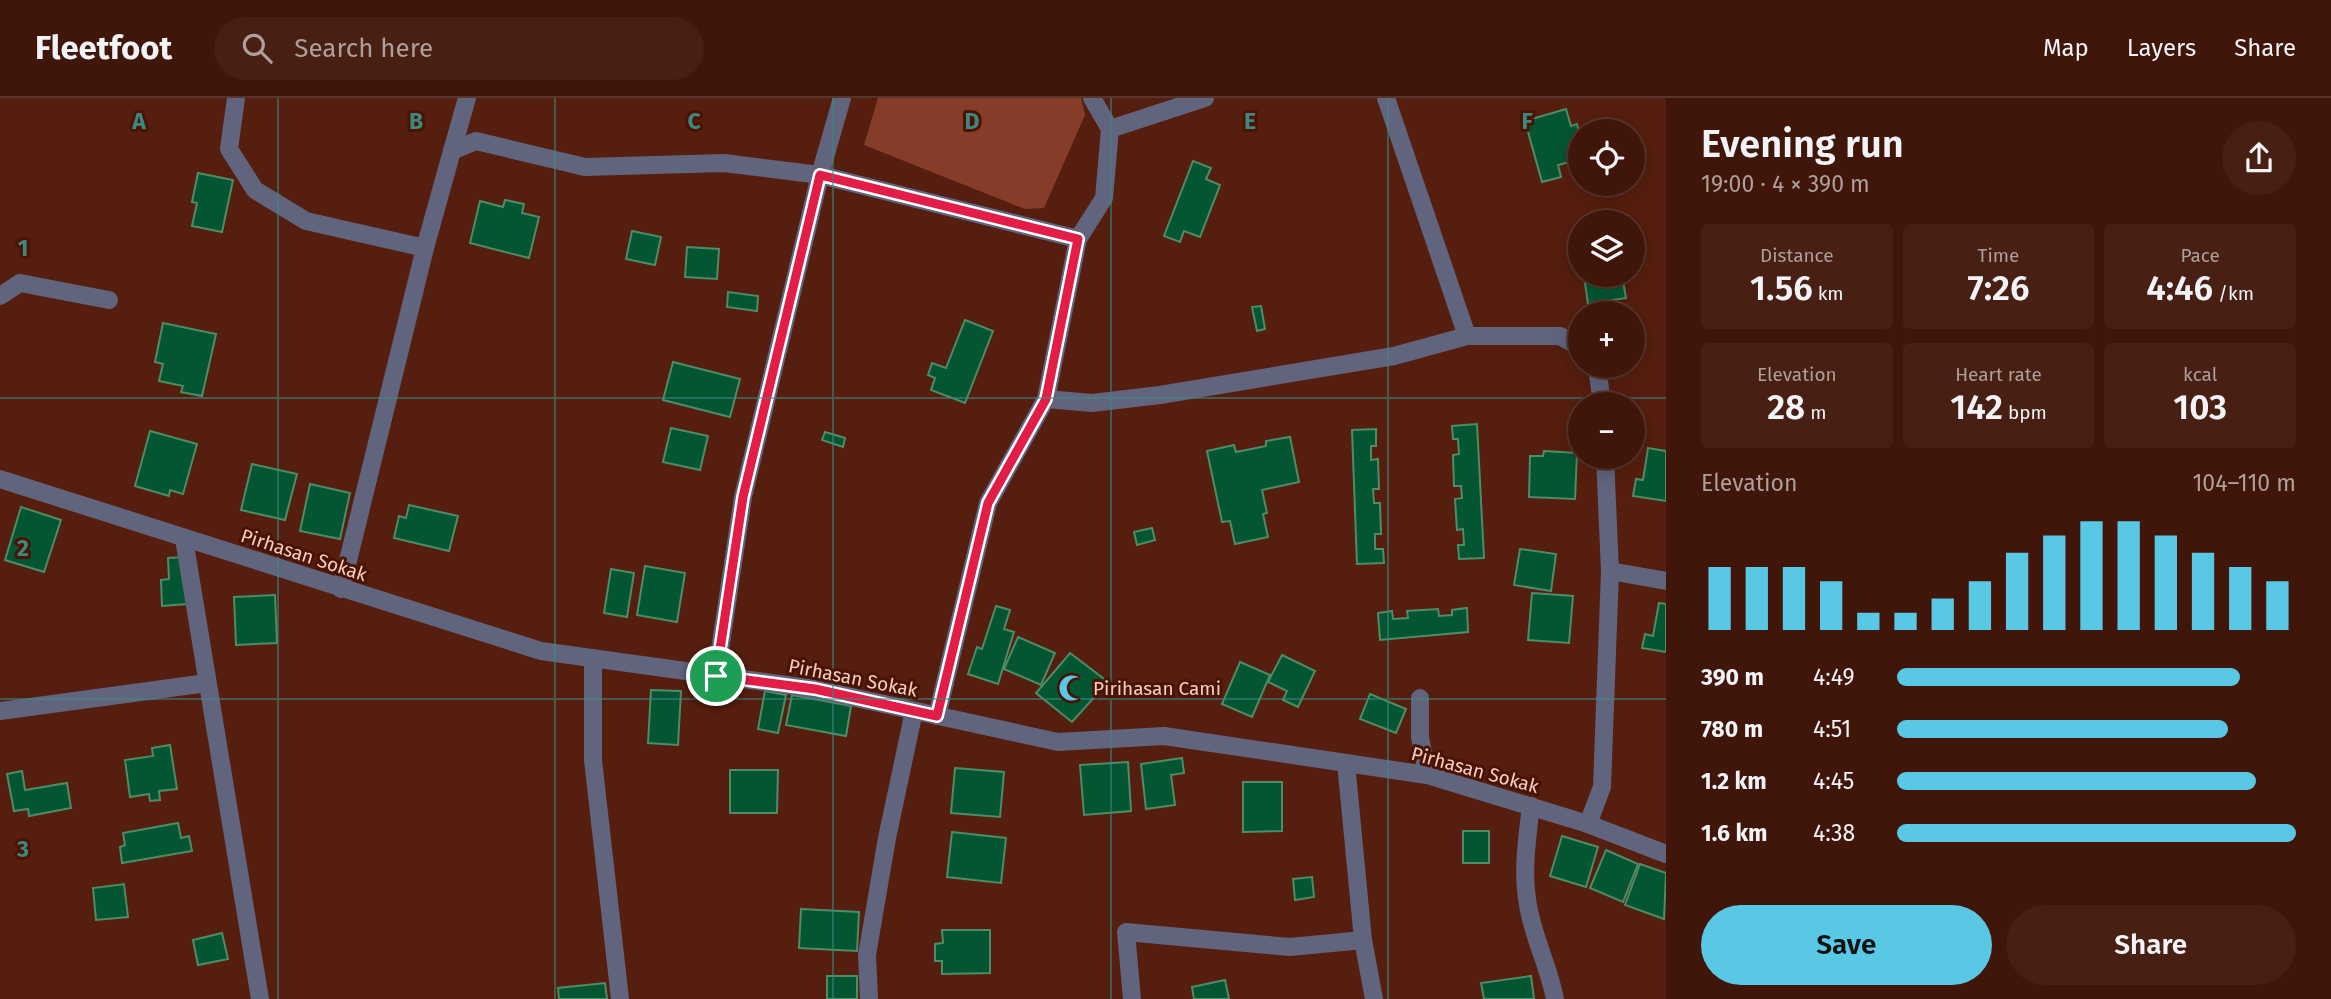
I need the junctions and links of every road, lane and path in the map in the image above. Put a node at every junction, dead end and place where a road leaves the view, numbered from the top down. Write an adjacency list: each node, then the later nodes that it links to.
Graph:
1 (236, 98): 11 (street)
2 (467, 98): 8 (street)
3 (842, 98): 9 (street)
4 (1092, 98): 7 (street)
5 (1205, 98): 7 (street)
6 (1386, 98): 14 (street)
7 (1110, 129): 10 (street)
8 (452, 151): 9 (street); 11 (street)
9 (820, 175): 10 (street); 24 (street)
10 (1078, 239): 16 (street)
11 (425, 248): 22 (street)
12 (0, 296): 13 (street)
13 (109, 300)
14 (1467, 336): 15 (street); 16 (street)
15 (1568, 340)
16 (1046, 399): 29 (street)
17 (1606, 469): 20 (street)
18 (0, 479): 19 (street, Pirhasan Sokak)
19 (184, 539): 22 (street, Pirhasan Sokak); 25 (street)
20 (1610, 571): 21 (street); 33 (street)
21 (1666, 582)
22 (341, 589): 23 (street, Pirhasan Sokak)
23 (593, 658): 24 (street, Pirhasan Sokak); 37 (street)
24 (716, 676): 27 (street, Pirhasan Sokak)
25 (207, 683): 28 (street); 36 (street)
26 (1420, 698): 31 (street)
27 (914, 711): 29 (street, Pirhasan Sokak); 38 (street)
28 (0, 712)
29 (937, 716): 30 (street, Pirhasan Sokak)
30 (1346, 763): 31 (street, Pirhasan Sokak); 35 (street)
31 (1427, 775): 32 (street, Pirhasan Sokak)
32 (1531, 806): 33 (street, Pirhasan Sokak); 41 (street)
33 (1588, 824): 34 (street, Pirhasan Sokak)
34 (1666, 854)
35 (1363, 940): 39 (street); 40 (street)
36 (260, 999)
37 (620, 999)
38 (869, 999)
39 (1132, 999)
40 (1374, 999)
41 (1555, 999)

